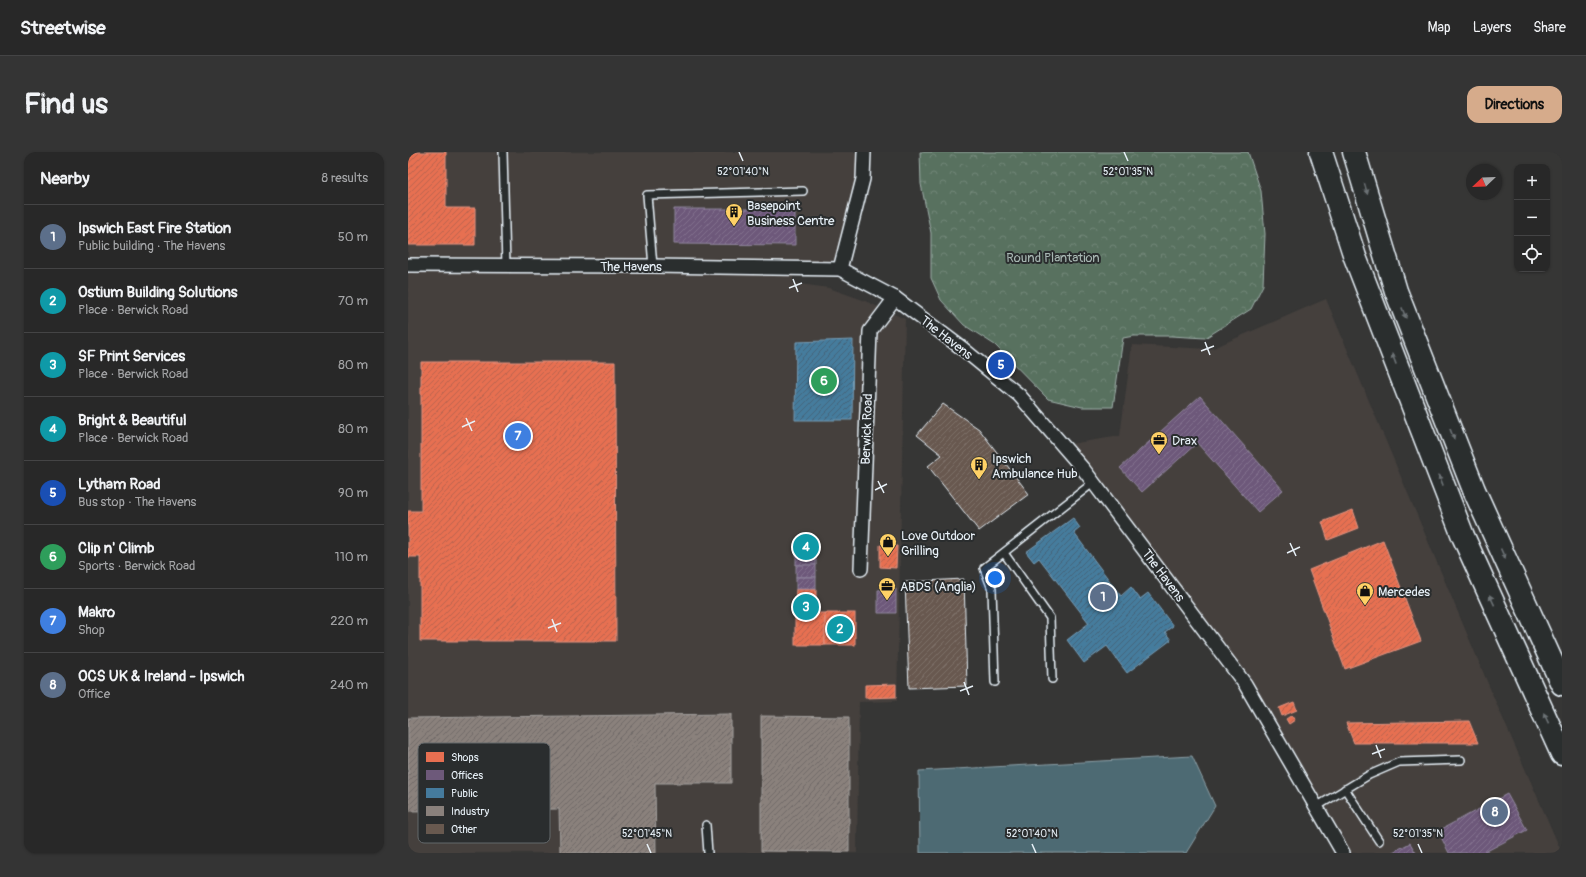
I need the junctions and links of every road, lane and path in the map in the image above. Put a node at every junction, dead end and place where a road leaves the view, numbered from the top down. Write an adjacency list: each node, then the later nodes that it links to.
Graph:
1 (503, 152): 7 (lane)
2 (864, 152): 9 (street)
3 (1321, 152): 17 (highway, one-way to 3)
4 (1354, 152): 16 (highway, one-way to 16)
5 (803, 191): 8 (lane)
6 (408, 265): 7 (street, The Havens)
7 (506, 266): 8 (street, The Havens)
8 (653, 266): 9 (street, The Havens)
9 (840, 269): 10 (street, The Havens)
10 (895, 298): 11 (street, The Havens); 13 (street, Berwick Road)
11 (1094, 482): 12 (lane); 20 (street, The Havens)
12 (1004, 553): 14 (lane); 15 (lane)
13 (861, 569)
14 (1052, 679)
15 (995, 682)
16 (1562, 684)
17 (1562, 754)
18 (1461, 760): 19 (lane)
19 (1345, 789): 20 (lane); 22 (lane)
20 (1316, 807): 24 (street, The Havens)
21 (706, 825): 23 (lane)
22 (1378, 841)
23 (708, 853)
24 (1343, 853)

